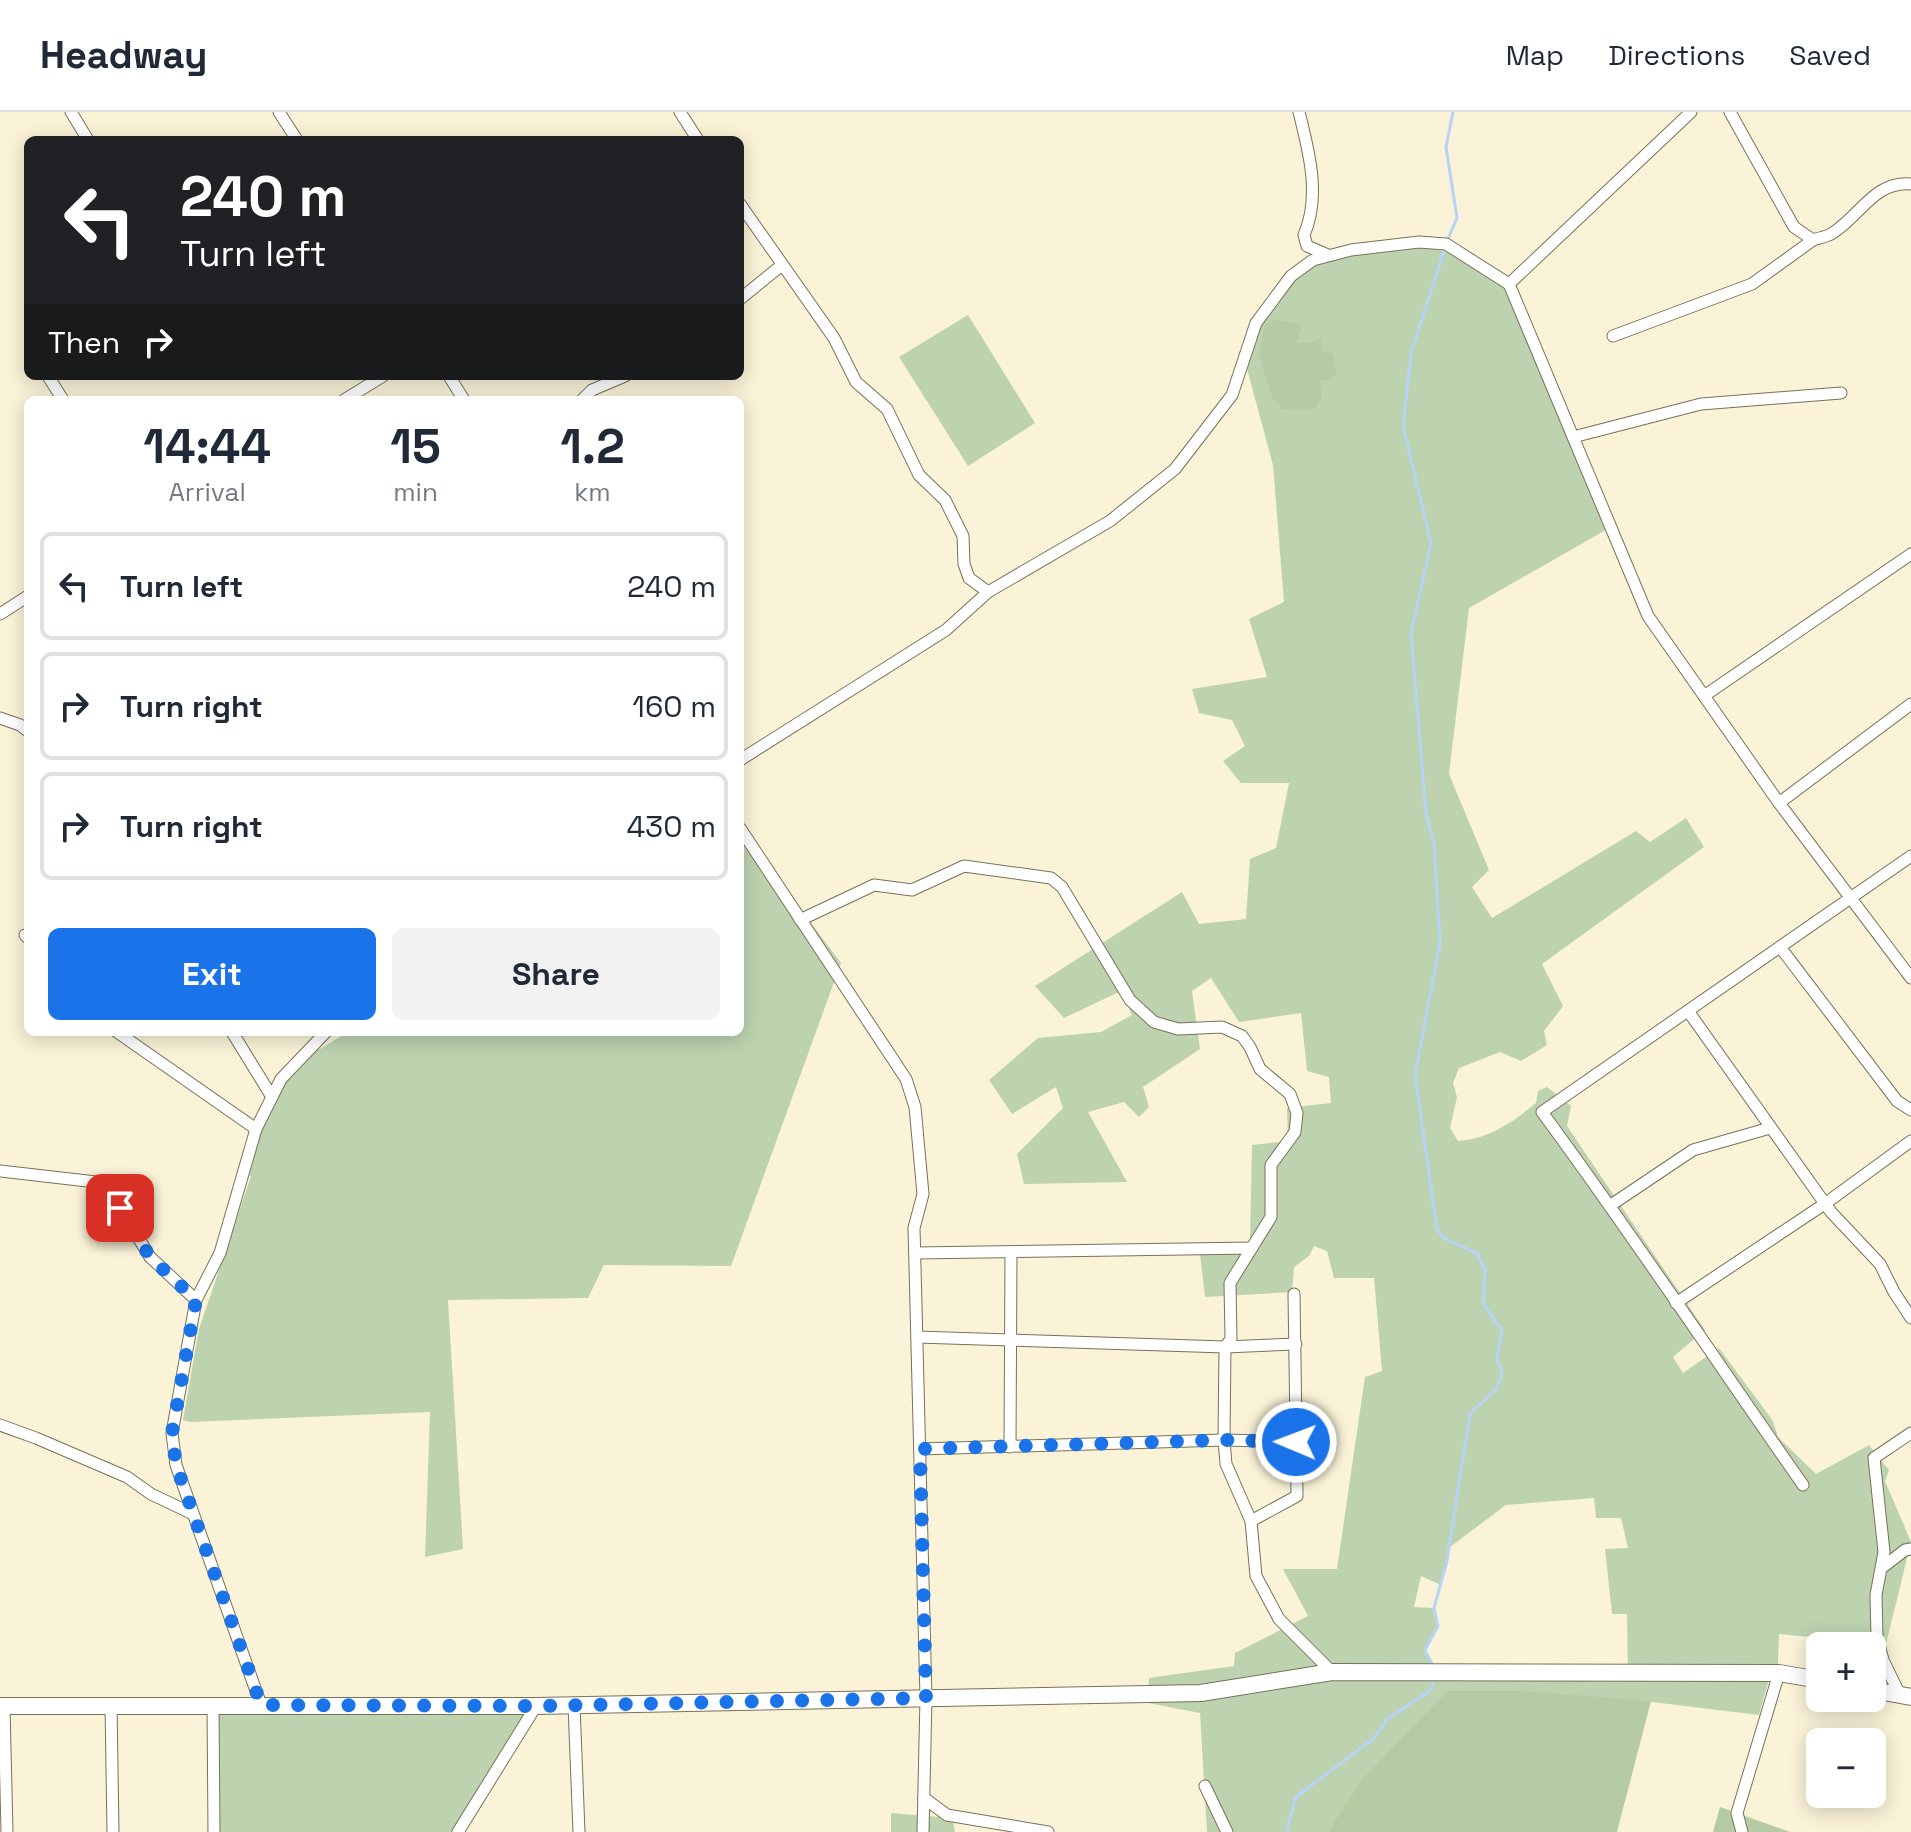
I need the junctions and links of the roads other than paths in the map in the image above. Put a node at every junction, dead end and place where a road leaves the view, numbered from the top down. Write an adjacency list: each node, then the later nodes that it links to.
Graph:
1 (71, 112): 7 (street)
2 (279, 112): 8 (street)
3 (680, 112): 9 (street)
4 (1299, 112): 13 (street)
5 (1691, 112): 15 (street)
6 (1730, 112): 12 (street)
7 (86, 136)
8 (294, 136)
9 (695, 136)
10 (1911, 184): 12 (street)
11 (744, 210): 14 (street)
12 (1813, 240): 17 (street)
13 (1328, 255): 15 (street); 25 (street)
14 (782, 265): 16 (street); 25 (street)
15 (1509, 284): 23 (street)
16 (744, 296)
17 (1613, 336)
18 (376, 380): 21 (street)
19 (616, 380): 22 (street)
20 (1841, 393): 23 (street)
21 (350, 396)
22 (586, 396)
23 (1573, 437): 28 (street)
24 (1911, 554): 28 (street)
25 (988, 592): 32 (street)
26 (24, 599): 27 (street)
27 (0, 614)
28 (1704, 696): 33 (street)
29 (1911, 704): 33 (street)
30 (0, 718): 31 (street)
31 (24, 728)
32 (744, 757)
33 (1779, 803): 36 (street)
34 (744, 834): 37 (street)
35 (1911, 856): 36 (street)
36 (1850, 898): 38 (street); 39 (street)
37 (800, 920): 52 (street); 54 (street)
38 (1780, 947): 40 (street); 45 (street)
39 (1911, 978)
40 (1688, 1011): 46 (street); 51 (street)
41 (123, 1036): 47 (street)
42 (234, 1036): 44 (street)
43 (322, 1036): 44 (street)
44 (272, 1097): 47 (street)
45 (1911, 1110)
46 (1770, 1128): 50 (street); 51 (street)
47 (256, 1129): 56 (street)
48 (1911, 1141): 50 (street)
49 (0, 1171): 56 (street)
50 (1826, 1203): 57 (street); 58 (street)
51 (1611, 1205): 57 (street)
52 (1252, 1248): 53 (street); 62 (street)
53 (1011, 1252): 54 (street); 60 (street)
54 (915, 1253): 59 (street)
55 (1294, 1294): 61 (street)
56 (196, 1300): 70 (street)
57 (1676, 1303): 69 (street)
58 (1911, 1318)
59 (917, 1337): 60 (street); 68 (street)
60 (1011, 1339): 62 (street); 67 (street)
61 (1296, 1344): 62 (street); 66 (street)
62 (1225, 1347): 65 (street)
63 (0, 1425): 70 (street)
64 (1911, 1433): 73 (street)
65 (1224, 1440): 66 (street); 67 (street); 71 (street)
66 (1296, 1442): 71 (street)
67 (1010, 1447): 68 (street)
68 (920, 1449): 79 (street)
69 (1803, 1485)
70 (193, 1514): 81 (street)
71 (1251, 1521): 74 (street)
72 (1911, 1549): 73 (street)
73 (1883, 1567): 78 (street)
74 (1332, 1672): 75 (main road); 79 (main road)
75 (1779, 1673): 76 (main road); 96 (street)
76 (1806, 1678)
77 (1886, 1692): 78 (main road)
78 (1906, 1696)
79 (926, 1698): 82 (main road); 87 (street)
80 (111, 1704): 83 (main road); 84 (main road); 89 (street)
81 (261, 1705): 84 (main road); 85 (main road)
82 (574, 1705): 85 (main road); 92 (street)
83 (2, 1706): 88 (street)
84 (213, 1706): 90 (street)
85 (536, 1706): 91 (street)
86 (1205, 1786): 95 (street)
87 (924, 1798): 93 (street); 94 (street)
88 (7, 1832)
89 (113, 1832)
90 (214, 1832)
91 (458, 1832)
92 (579, 1832)
93 (923, 1832)
94 (1048, 1832)
95 (1227, 1832)
96 (1742, 1832)

